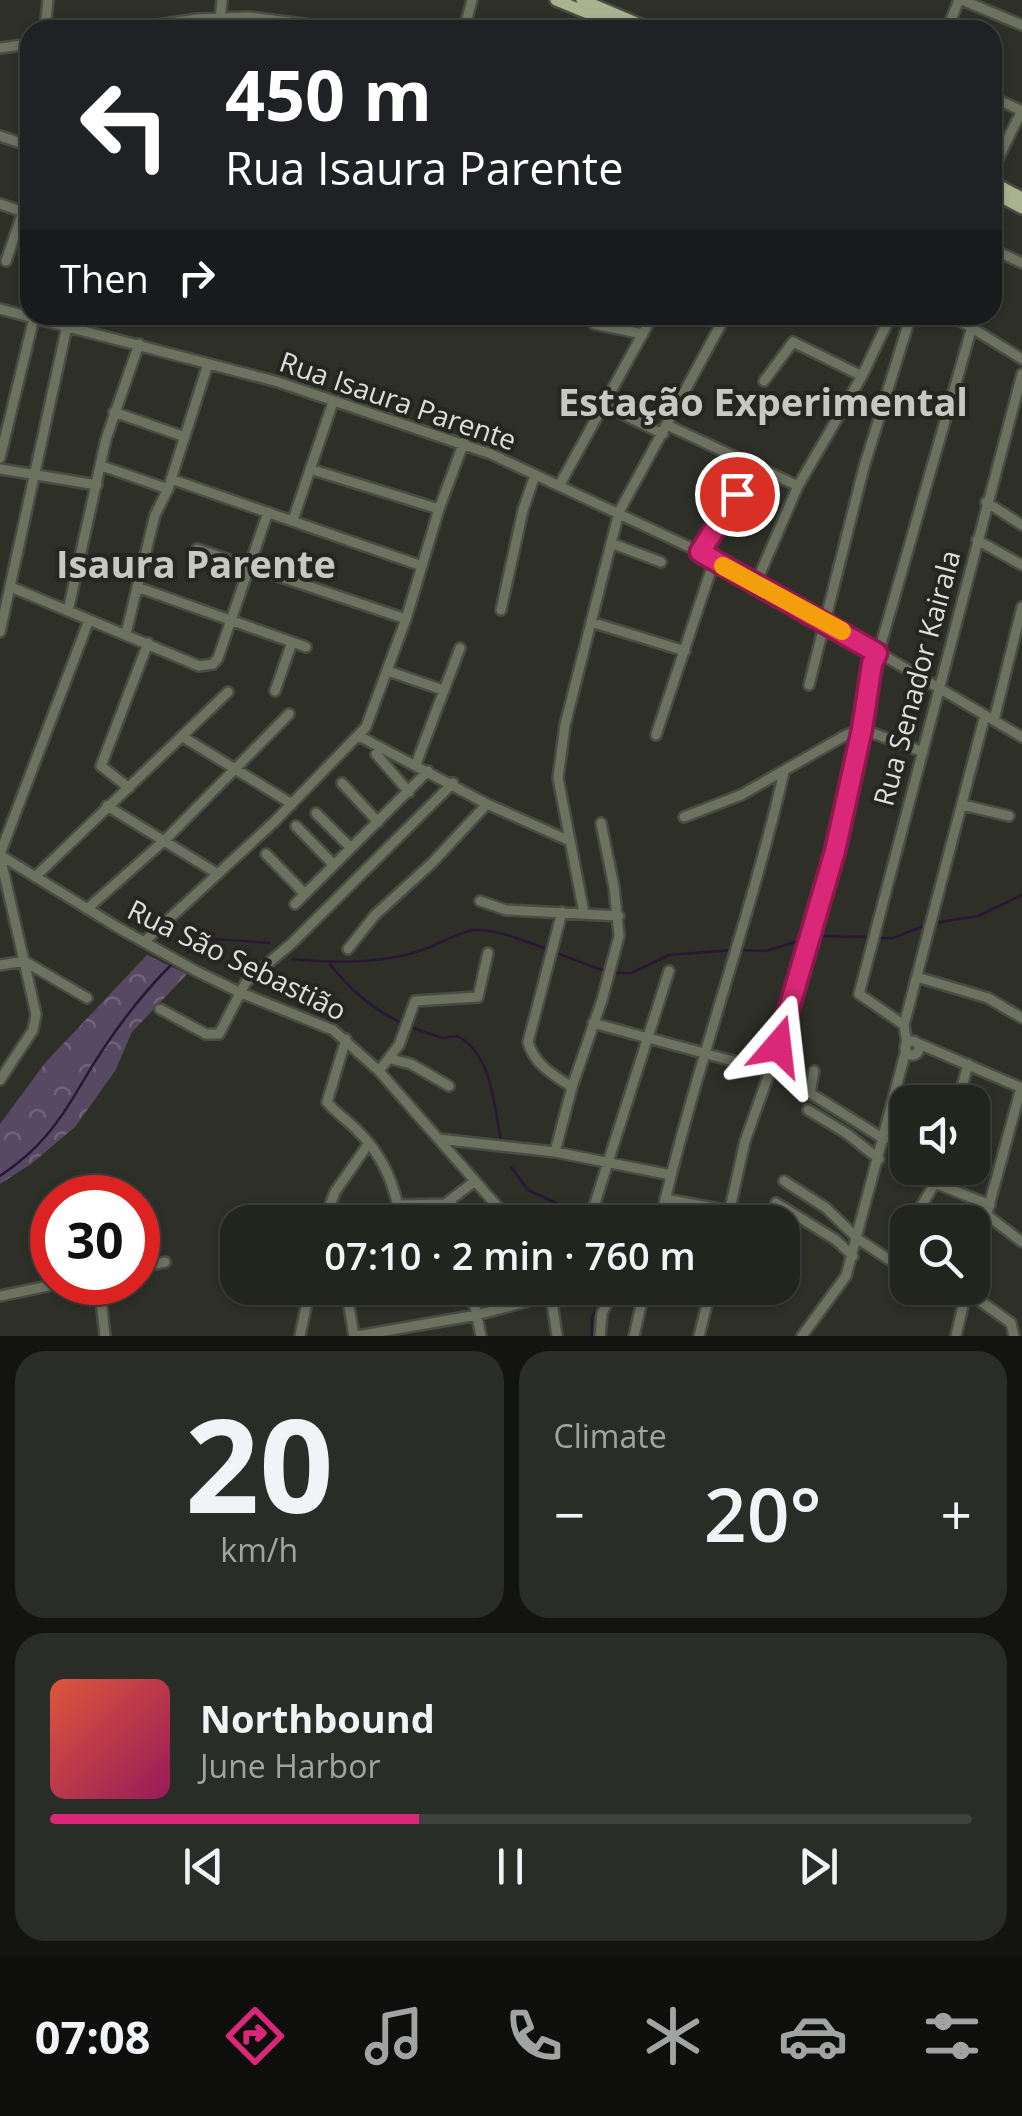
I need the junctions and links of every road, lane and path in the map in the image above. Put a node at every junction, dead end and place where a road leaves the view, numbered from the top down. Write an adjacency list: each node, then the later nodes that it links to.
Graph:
1 (222, 0): 6 (street)
2 (556, 0): 5 (main road)
3 (582, 0): 11 (main road)
4 (960, 0): 12 (street)
5 (595, 15): 9 (street); 10 (main road)
6 (220, 19): 7 (street); 8 (street)
7 (191, 20)
8 (279, 20)
9 (593, 20)
10 (606, 20)
11 (629, 20)
12 (1022, 24)
13 (1022, 110): 14 (street)
14 (1002, 151)
15 (20, 227): 16 (street)
16 (6, 261)
17 (32, 325): 37 (street)
18 (63, 325): 25 (street, Rua Isaura Parente)
19 (599, 325): 27 (street)
20 (647, 325): 27 (street)
21 (721, 325): 39 (street)
22 (887, 325): 32 (street)
23 (908, 325): 77 (street)
24 (967, 325): 26 (street)
25 (67, 326): 28 (street, Rua Isaura Parente); 48 (street)
26 (972, 328): 29 (street); 86 (street)
27 (643, 334): 36 (street)
28 (139, 344): 30 (street, Rua Isaura Parente); 38 (street)
29 (1022, 359)
30 (208, 364): 34 (street, Rua Isaura Parente); 40 (street)
31 (1022, 374): 53 (street, Rua Senador Kairala)
32 (862, 376): 33 (street); 52 (street)
33 (764, 381)
34 (333, 402): 41 (street, Rua Isaura Parente); 46 (street)
35 (0, 404): 37 (street)
36 (604, 405): 39 (street); 51 (street)
37 (13, 407): 42 (street)
38 (114, 412): 40 (street); 43 (street)
39 (665, 430): 44 (street); 56 (street)
40 (185, 437): 49 (street)
41 (464, 442): 47 (street, Rua Isaura Parente); 54 (street)
42 (0, 458)
43 (102, 466): 49 (street); 50 (street)
44 (756, 466): 52 (street); 62 (street)
45 (0, 468): 48 (street)
46 (310, 469): 54 (street); 57 (street)
47 (535, 475): 51 (street, Rua Isaura Parente); 72 (street)
48 (36, 476): 50 (street); 69 (street)
49 (170, 484): 55 (street); 70 (street)
50 (96, 486): 73 (street)
51 (560, 486): 56 (street, Rua Isaura Parente)
52 (798, 486): 68 (street)
53 (986, 502): 58 (street); 59 (street, Rua Senador Kairala)
54 (439, 510): 67 (street)
55 (268, 512): 57 (street); 66 (street)
56 (619, 512): 60 (street); 62 (street, Rua Isaura Parente)
57 (292, 520): 67 (street)
58 (1022, 525)
59 (977, 540): 65 (street); 90 (street, Rua Senador Kairala)
60 (611, 544): 64 (street); 78 (street)
61 (197, 549): 66 (street)
62 (700, 552): 63 (street, Rua Isaura Parente)
63 (714, 561): 68 (street, Rua Isaura Parente); 85 (street)
64 (661, 562)
65 (1022, 565)
66 (249, 566): 74 (street); 75 (street)
67 (422, 566): 75 (street)
68 (756, 582): 77 (street, Rua Isaura Parente)
69 (11, 587): 73 (street); 79 (street)
70 (137, 588): 74 (street); 80 (street)
71 (1022, 608): 94 (street)
72 (500, 610)
73 (68, 612): 76 (street)
74 (230, 619): 81 (street); 82 (street)
75 (406, 619): 87 (street)
76 (89, 620): 80 (street); 124 (street)
77 (825, 621): 86 (street, Rua Isaura Parente); 88 (street)
78 (591, 622): 85 (street); 121 (street)
79 (0, 632)
80 (126, 634): 82 (street)
81 (292, 642): 83 (street); 91 (street)
82 (148, 643): 108 (street)
83 (306, 647)
84 (460, 648): 89 (street)
85 (685, 651): 96 (street)
86 (877, 653): 90 (street, Rua Isaura Parente); 95 (street)
87 (388, 671): 89 (street); 97 (street)
88 (809, 685)
89 (443, 690): 102 (street)
90 (939, 690): 94 (street, Rua Isaura Parente); 100 (street, Rua Senador Kairala)
91 (275, 691)
92 (228, 692): 98 (street)
93 (288, 714): 103 (street)
94 (989, 717): 99 (street, Rua Isaura Parente); 112 (street)
95 (862, 729): 100 (street); 105 (street); 155 (street)
96 (656, 735)
97 (360, 736): 102 (street); 110 (street)
98 (183, 737): 103 (street); 108 (street)
99 (1022, 737)
100 (924, 752): 147 (street, Rua Senador Kairala)
101 (376, 754): 109 (street)
102 (416, 764): 104 (street)
103 (234, 768): 110 (street); 120 (street)
104 (428, 771): 106 (street); 109 (street)
105 (784, 772): 116 (street); 151 (street)
106 (453, 782): 111 (street); 142 (street)
107 (342, 783): 117 (street)
108 (128, 788): 113 (street)
109 (409, 792): 117 (street)
110 (292, 804): 126 (street)
111 (488, 804): 121 (street); 136 (street)
112 (962, 805): 115 (street); 141 (street)
113 (107, 806): 120 (street); 127 (street)
114 (316, 813): 122 (street)
115 (1009, 816)
116 (684, 817)
117 (378, 822): 122 (street)
118 (601, 823): 134 (street)
119 (296, 826): 125 (street)
120 (166, 839): 126 (street); 131 (street)
121 (570, 841): 133 (street)
122 (350, 847): 125 (street)
123 (266, 854): 128 (street)
124 (0, 855): 127 (street, Rua São Sebastião); 138 (street)
125 (333, 864): 128 (street)
126 (218, 874): 135 (street)
127 (35, 877): 131 (street, Rua São Sebastião)
128 (305, 894): 130 (street)
129 (480, 901): 132 (street)
130 (295, 904)
131 (87, 910): 135 (street, Rua São Sebastião)
132 (562, 912): 133 (street); 160 (street)
133 (584, 912): 134 (street)
134 (619, 916): 146 (street)
135 (144, 942): 142 (street, Rua São Sebastião)
136 (348, 949)
137 (488, 952): 152 (street)
138 (24, 961): 139 (street); 143 (street); 157 (street)
139 (0, 966)
140 (669, 971): 148 (street)
141 (917, 977): 145 (street); 147 (street)
142 (239, 992): 144 (street); 149 (street, Rua São Sebastião)
143 (87, 998)
144 (160, 1009)
145 (1022, 1018)
146 (593, 1023): 148 (street); 160 (street)
147 (904, 1025): 150 (street)
148 (646, 1038): 151 (street); 168 (street)
149 (346, 1039): 154 (street, Rua São Sebastião); 165 (street)
150 (912, 1049): 153 (street); 164 (street)
151 (706, 1056): 155 (street); 169 (street)
152 (390, 1058): 154 (street); 159 (street)
153 (968, 1064): 158 (street); 161 (street)
154 (379, 1071): 163 (street, Rua São Sebastião)
155 (770, 1071): 184 (street)
156 (814, 1071): 164 (street)
157 (0, 1080)
158 (962, 1085)
159 (449, 1086)
160 (572, 1086): 166 (street)
161 (1022, 1088): 186 (street)
162 (808, 1110): 167 (street)
163 (439, 1139): 166 (street); 170 (street, Rua São Sebastião)
164 (884, 1139): 167 (street)
165 (368, 1143): 176 (street); 177 (street)
166 (556, 1152): 168 (street)
167 (879, 1158): 188 (street)
168 (606, 1163): 169 (street); 181 (street)
169 (671, 1175): 173 (street)
170 (476, 1181): 174 (street); 180 (street, Rua São Sebastião)
171 (784, 1181): 188 (street)
172 (939, 1185): 185 (street)
173 (665, 1199): 182 (street); 183 (street)
174 (451, 1202): 178 (street); 179 (street)
175 (776, 1203): 190 (street)
176 (330, 1205)
177 (398, 1205)
178 (438, 1205)
179 (452, 1205)
180 (497, 1205)
181 (594, 1205)
182 (664, 1205)
183 (700, 1205)
184 (731, 1205)
185 (978, 1205)
186 (989, 1205)
187 (990, 1212): 189 (street)
188 (858, 1239): 190 (street); 191 (street)
189 (1022, 1242)
190 (853, 1256): 218 (street)
191 (890, 1260)
192 (165, 1262): 193 (street)
193 (160, 1263)
194 (30, 1290): 195 (street)
195 (0, 1296)
196 (101, 1305): 209 (street)
197 (306, 1305): 210 (street)
198 (350, 1305): 211 (street)
199 (475, 1305): 207 (street)
200 (511, 1305): 207 (street)
201 (555, 1305): 214 (street)
202 (606, 1305): 215 (street)
203 (641, 1305): 216 (street)
204 (707, 1305): 217 (street)
205 (962, 1305): 219 (street)
206 (987, 1305): 220 (street)
207 (478, 1315): 208 (street); 213 (street)
208 (416, 1324): 211 (street); 212 (street)
209 (104, 1336)
210 (300, 1336)
211 (356, 1336)
212 (418, 1336)
213 (482, 1336)
214 (557, 1336)
215 (600, 1336)
216 (634, 1336)
217 (699, 1336)
218 (802, 1336)
219 (956, 1336)
220 (1014, 1336)

